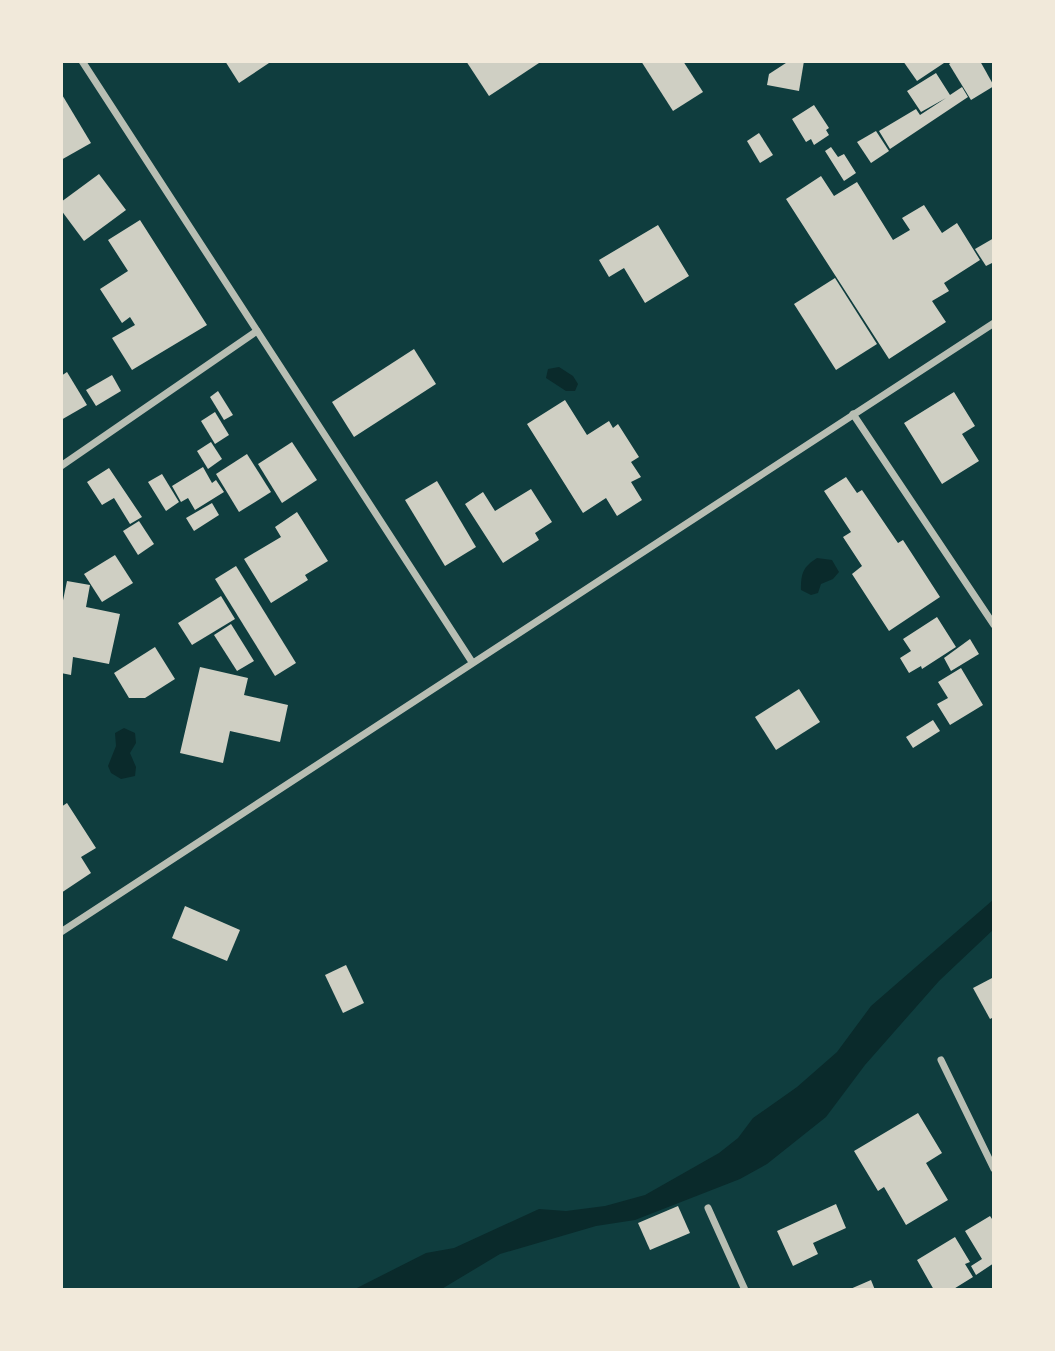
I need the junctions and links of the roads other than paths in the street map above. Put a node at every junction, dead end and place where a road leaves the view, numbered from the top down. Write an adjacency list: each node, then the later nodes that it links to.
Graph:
1 (82, 61): 3 (street)
2 (994, 323): 4 (street)
3 (257, 331): 5 (street); 7 (street)
4 (853, 414): 6 (street); 7 (street)
5 (61, 466)
6 (994, 625)
7 (472, 662): 8 (street)
8 (61, 932)
9 (941, 1060): 10 (street)
10 (994, 1169)
11 (708, 1208): 12 (street)
12 (744, 1290)

